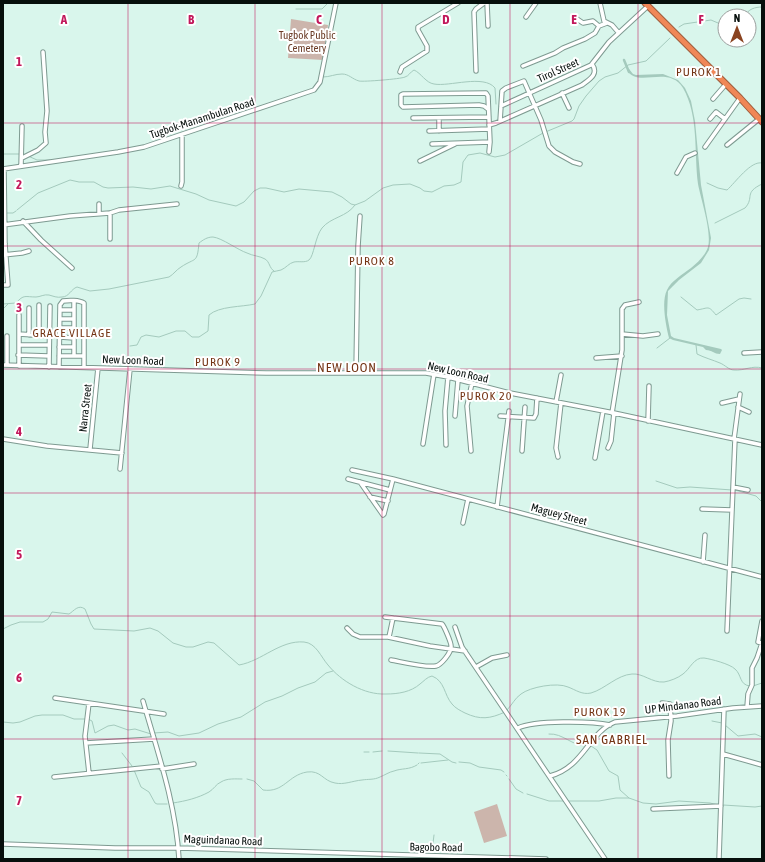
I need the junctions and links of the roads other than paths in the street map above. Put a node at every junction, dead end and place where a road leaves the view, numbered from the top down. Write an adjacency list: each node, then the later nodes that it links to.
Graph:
1 (336, 3): 38 (street, Tugbok-Manambulan Road)
2 (458, 3): 17 (street)
3 (485, 3): 10 (street); 16 (street)
4 (536, 3): 7 (street)
5 (600, 3): 9 (street)
6 (647, 5): 12 (street, Tirol Street); 18 (highway)
7 (526, 17)
8 (577, 19): 11 (street)
9 (607, 23): 11 (street); 12 (street)
10 (488, 26)
11 (599, 26): 15 (street)
12 (618, 32): 14 (street, Tirol Street)
13 (43, 52): 46 (street)
14 (592, 64): 19 (street, Tirol Street); 20 (street)
15 (523, 66)
16 (476, 71)
17 (400, 72)
18 (726, 84): 21 (highway); 22 (street)
19 (530, 93): 23 (street); 24 (street, Tirol Street); 24 (street)
20 (562, 93): 23 (street); 25 (street)
21 (740, 98): 31 (street); 32 (highway)
22 (713, 99)
23 (535, 105): 33 (street); 48 (street)
24 (501, 106): 33 (street)
25 (570, 108)
26 (488, 109): 26 (street); 27 (street)
27 (488, 117): 29 (street); 35 (street)
28 (413, 118): 29 (street)
29 (439, 118): 37 (street)
30 (710, 119): 31 (street)
31 (725, 119): 43 (street)
32 (761, 120): 42 (street)
33 (500, 121): 35 (street)
34 (22, 126): 46 (street)
35 (489, 127): 37 (street); 39 (street)
36 (429, 131): 37 (street)
37 (439, 131)
38 (182, 135): 49 (street, Tugbok-Manambulan Road); 52 (street)
39 (490, 142): 41 (street); 44 (street)
40 (432, 144): 41 (street)
41 (455, 144): 47 (street)
42 (727, 145)
43 (705, 147)
44 (489, 152)
45 (695, 153): 51 (street)
46 (22, 158): 49 (street)
47 (420, 161)
48 (580, 164)
49 (21, 166): 50 (street, Tugbok-Manambulan Road)
50 (4, 169): 57 (street)
51 (677, 173)
52 (181, 186)
53 (99, 204): 55 (street)
54 (177, 204): 56 (street)
55 (99, 213): 56 (street); 59 (street)
56 (110, 213): 61 (street)
57 (4, 216): 60 (street)
58 (360, 216): 110 (street)
59 (23, 221): 60 (street); 66 (street)
60 (4, 225): 62 (street)
61 (110, 239)
62 (4, 244): 64 (street)
63 (30, 251): 64 (street)
64 (4, 255): 65 (street)
65 (5, 265): 67 (street)
66 (72, 268)
67 (5, 275): 68 (street)
68 (3, 286)
69 (74, 301): 74 (street); 75 (street); 100 (street)
70 (639, 302): 82 (street)
71 (39, 305): 85 (street)
72 (50, 306): 87 (street)
73 (29, 308): 84 (street)
74 (60, 310): 75 (street); 77 (street)
75 (74, 310): 78 (street)
76 (19, 315): 81 (street)
77 (60, 319): 78 (street); 79 (street)
78 (74, 319): 80 (street)
79 (60, 328): 80 (street); 88 (street)
80 (74, 328): 89 (street)
81 (19, 334): 84 (street); 90 (street)
82 (622, 334): 83 (street); 101 (street)
83 (658, 334)
84 (29, 335): 85 (street)
85 (39, 335): 87 (street)
86 (7, 336): 103 (street)
87 (49, 336): 91 (street)
88 (60, 337): 89 (street); 92 (street)
89 (74, 338): 93 (street)
90 (19, 344): 91 (street); 96 (street)
91 (49, 345): 97 (street)
92 (59, 347): 93 (street); 98 (street)
93 (74, 347): 99 (street)
94 (762, 352): 95 (street)
95 (744, 353)
96 (18, 355): 97 (street); 104 (street)
97 (49, 356): 105 (street)
98 (59, 356): 99 (street); 106 (street)
99 (74, 356): 100 (street)
100 (84, 356): 107 (street)
101 (622, 356): 102 (street); 128 (street)
102 (596, 358)
103 (5, 365): 104 (street, New Loon Road)
104 (19, 366): 105 (street, New Loon Road)
105 (49, 367): 106 (street, New Loon Road)
106 (59, 367): 107 (street, New Loon Road)
107 (84, 367): 108 (street, New Loon Road)
108 (98, 368): 109 (street, New Loon Road); 140 (street, Narra Street)
109 (130, 369): 110 (street, New Loon Road); 143 (street)
110 (356, 373): 111 (street, New Loon Road)
111 (434, 374): 113 (street, New Loon Road); 136 (street)
112 (561, 375): 120 (street)
113 (448, 377): 114 (street, New Loon Road); 137 (street)
114 (458, 380): 115 (street, New Loon Road); 129 (street)
115 (472, 383): 118 (street, New Loon Road); 141 (street)
116 (649, 386): 133 (street)
117 (740, 394): 119 (street)
118 (537, 398): 120 (street, New Loon Road); 132 (street)
119 (739, 399): 122 (street); 124 (street)
120 (556, 402): 121 (street, New Loon Road)
121 (561, 403): 126 (street, New Loon Road); 144 (street)
122 (722, 403)
123 (525, 407): 132 (street)
124 (738, 407): 127 (street); 135 (street)
125 (509, 411): 131 (street)
126 (603, 411): 128 (street, New Loon Road); 145 (street)
127 (749, 412)
128 (613, 413): 133 (street, New Loon Road); 139 (street)
129 (455, 416)
130 (500, 416): 131 (street)
131 (508, 416): 132 (street); 157 (street)
132 (524, 418): 142 (street)
133 (648, 421): 135 (street, New Loon Road)
134 (3, 439): 140 (street)
135 (734, 439): 138 (street, New Loon Road); 151 (street)
136 (423, 444)
137 (446, 445)
138 (762, 445)
139 (608, 448)
140 (90, 449): 143 (street)
141 (471, 451)
142 (522, 451)
143 (122, 453): 146 (street)
144 (558, 457)
145 (595, 458)
146 (120, 469)
147 (352, 470): 148 (street, Maguey Street)
148 (393, 479): 152 (street); 155 (street, Maguey Street)
149 (348, 480): 150 (street)
150 (360, 482): 152 (street); 154 (street)
151 (733, 487): 153 (street); 159 (street)
152 (390, 490): 156 (street)
153 (748, 490)
154 (370, 497): 156 (street); 156 (street)
155 (468, 500): 157 (street, Maguey Street); 160 (street)
156 (388, 502)
157 (497, 506): 162 (street, Maguey Street)
158 (702, 509): 159 (street)
159 (732, 510): 163 (street)
160 (463, 523)
161 (705, 536): 162 (street)
162 (703, 562): 163 (street, Maguey Street)
163 (729, 568): 164 (street, Maguey Street); 170 (street)
164 (762, 577)
165 (385, 617): 166 (street)
166 (393, 618): 171 (street); 172 (street)
167 (762, 621): 175 (street)
168 (455, 627): 173 (street)
169 (347, 628): 171 (street)
170 (727, 630)
171 (389, 637): 172 (street)
172 (451, 649): 173 (street); 176 (street)
173 (465, 651): 178 (street)
174 (507, 655): 178 (street)
175 (757, 658): 177 (street); 184 (street)
176 (392, 660)
177 (762, 660)
178 (476, 667): 190 (street)
179 (55, 698): 181 (street)
180 (143, 701): 186 (street)
181 (89, 703): 186 (street); 192 (street)
182 (662, 703): 188 (street)
183 (762, 706): 184 (street, UP Mindanao Road)
184 (747, 707): 185 (street, UP Mindanao Road)
185 (724, 709): 188 (street, UP Mindanao Road); 193 (street)
186 (146, 712): 187 (street); 191 (street)
187 (164, 714)
188 (670, 716): 189 (street, UP Mindanao Road); 199 (street)
189 (610, 725): 190 (street); 198 (street, UP Mindanao Road)
190 (518, 728): 198 (street)
191 (154, 739): 192 (street); 196 (street)
192 (86, 743): 197 (street)
193 (722, 754): 195 (street); 201 (street)
194 (194, 764): 196 (street)
195 (762, 765)
196 (162, 767): 197 (street); 204 (street)
197 (89, 773): 200 (street)
198 (551, 776): 208 (street)
199 (669, 776)
200 (54, 777)
201 (721, 806): 202 (street); 209 (street)
202 (653, 809)
203 (3, 842): 204 (street, Maguindanao Road)
204 (178, 848): 205 (street, Maguindanao Road); 206 (street)
205 (326, 853): 207 (street, Bagobo Road)
206 (179, 859)
207 (546, 859)
208 (605, 859)
209 (718, 859)

